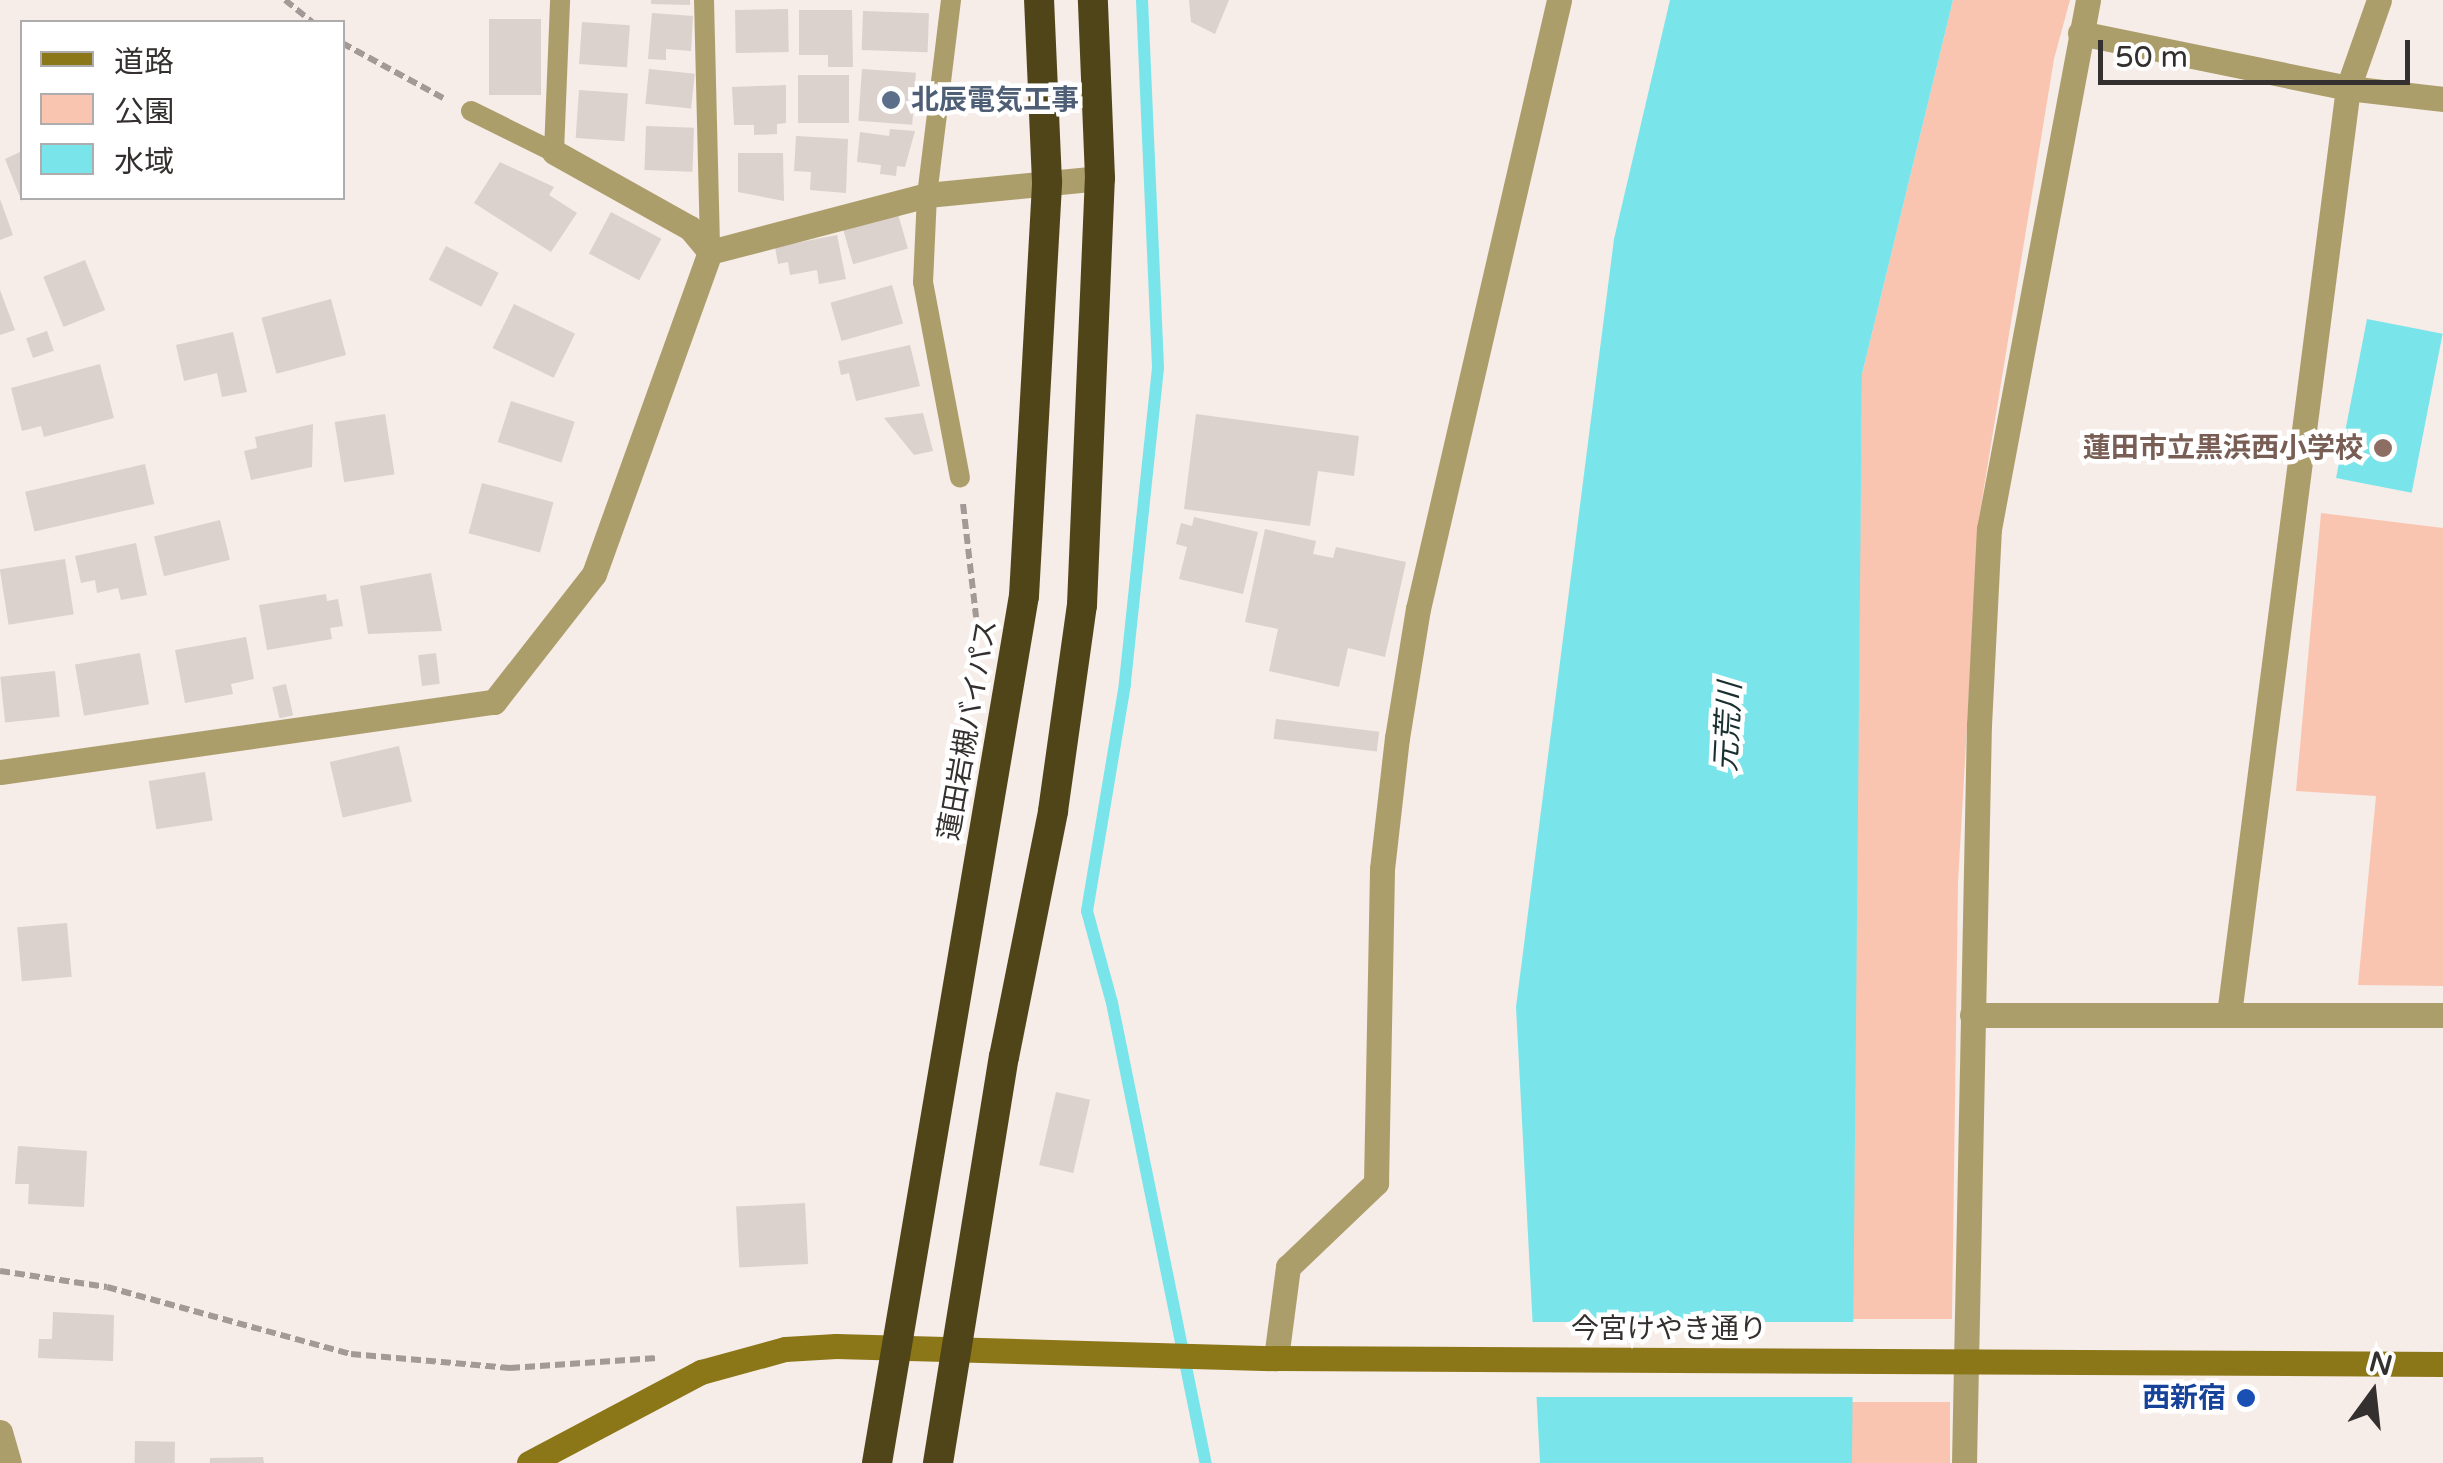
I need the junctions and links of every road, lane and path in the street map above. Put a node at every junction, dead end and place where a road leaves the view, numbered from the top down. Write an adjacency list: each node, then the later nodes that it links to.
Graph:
1 (286, 0): 10 (path)
2 (560, 0): 16 (lane)
3 (704, 0): 20 (lane)
4 (952, 0): 19 (lane)
5 (1039, 0): 18 (highway, 蓮田岩槻バイパス)
6 (1093, 0): 17 (highway)
7 (1559, 0): 30 (street)
8 (2088, 0): 11 (street)
9 (2379, 0): 13 (street)
10 (310, 20)
11 (2080, 33): 13 (street); 25 (street)
12 (345, 44): 15 (path)
13 (2348, 88): 14 (street); 24 (street)
14 (2443, 100)
15 (471, 111): 16 (lane)
16 (554, 152): 20 (street)
17 (1100, 178): 18 (street); 29 (highway)
18 (1048, 182): 19 (street); 28 (highway, 蓮田岩槻バイパス)
19 (926, 195): 20 (street); 21 (lane)
20 (710, 252): 23 (street)
21 (960, 478): 22 (path)
22 (976, 617)
23 (0, 772)
24 (2229, 1014): 25 (street); 26 (street)
25 (1972, 1015): 31 (street)
26 (2443, 1015)
27 (0, 1271): 33 (path)
28 (895, 1348): 29 (street, 今宮けやき通り); 33 (street, 今宮けやき通り); 35 (highway, 蓮田岩槻バイパス)
29 (957, 1352): 30 (street, 今宮けやき通り); 36 (highway)
30 (1276, 1358): 31 (street, 今宮けやき通り)
31 (1951, 1359): 32 (street, 今宮けやき通り); 37 (street)
32 (2443, 1364)
33 (701, 1372): 34 (street, 今宮けやき通り)
34 (529, 1463)
35 (877, 1463)
36 (938, 1463)
37 (1964, 1463)

